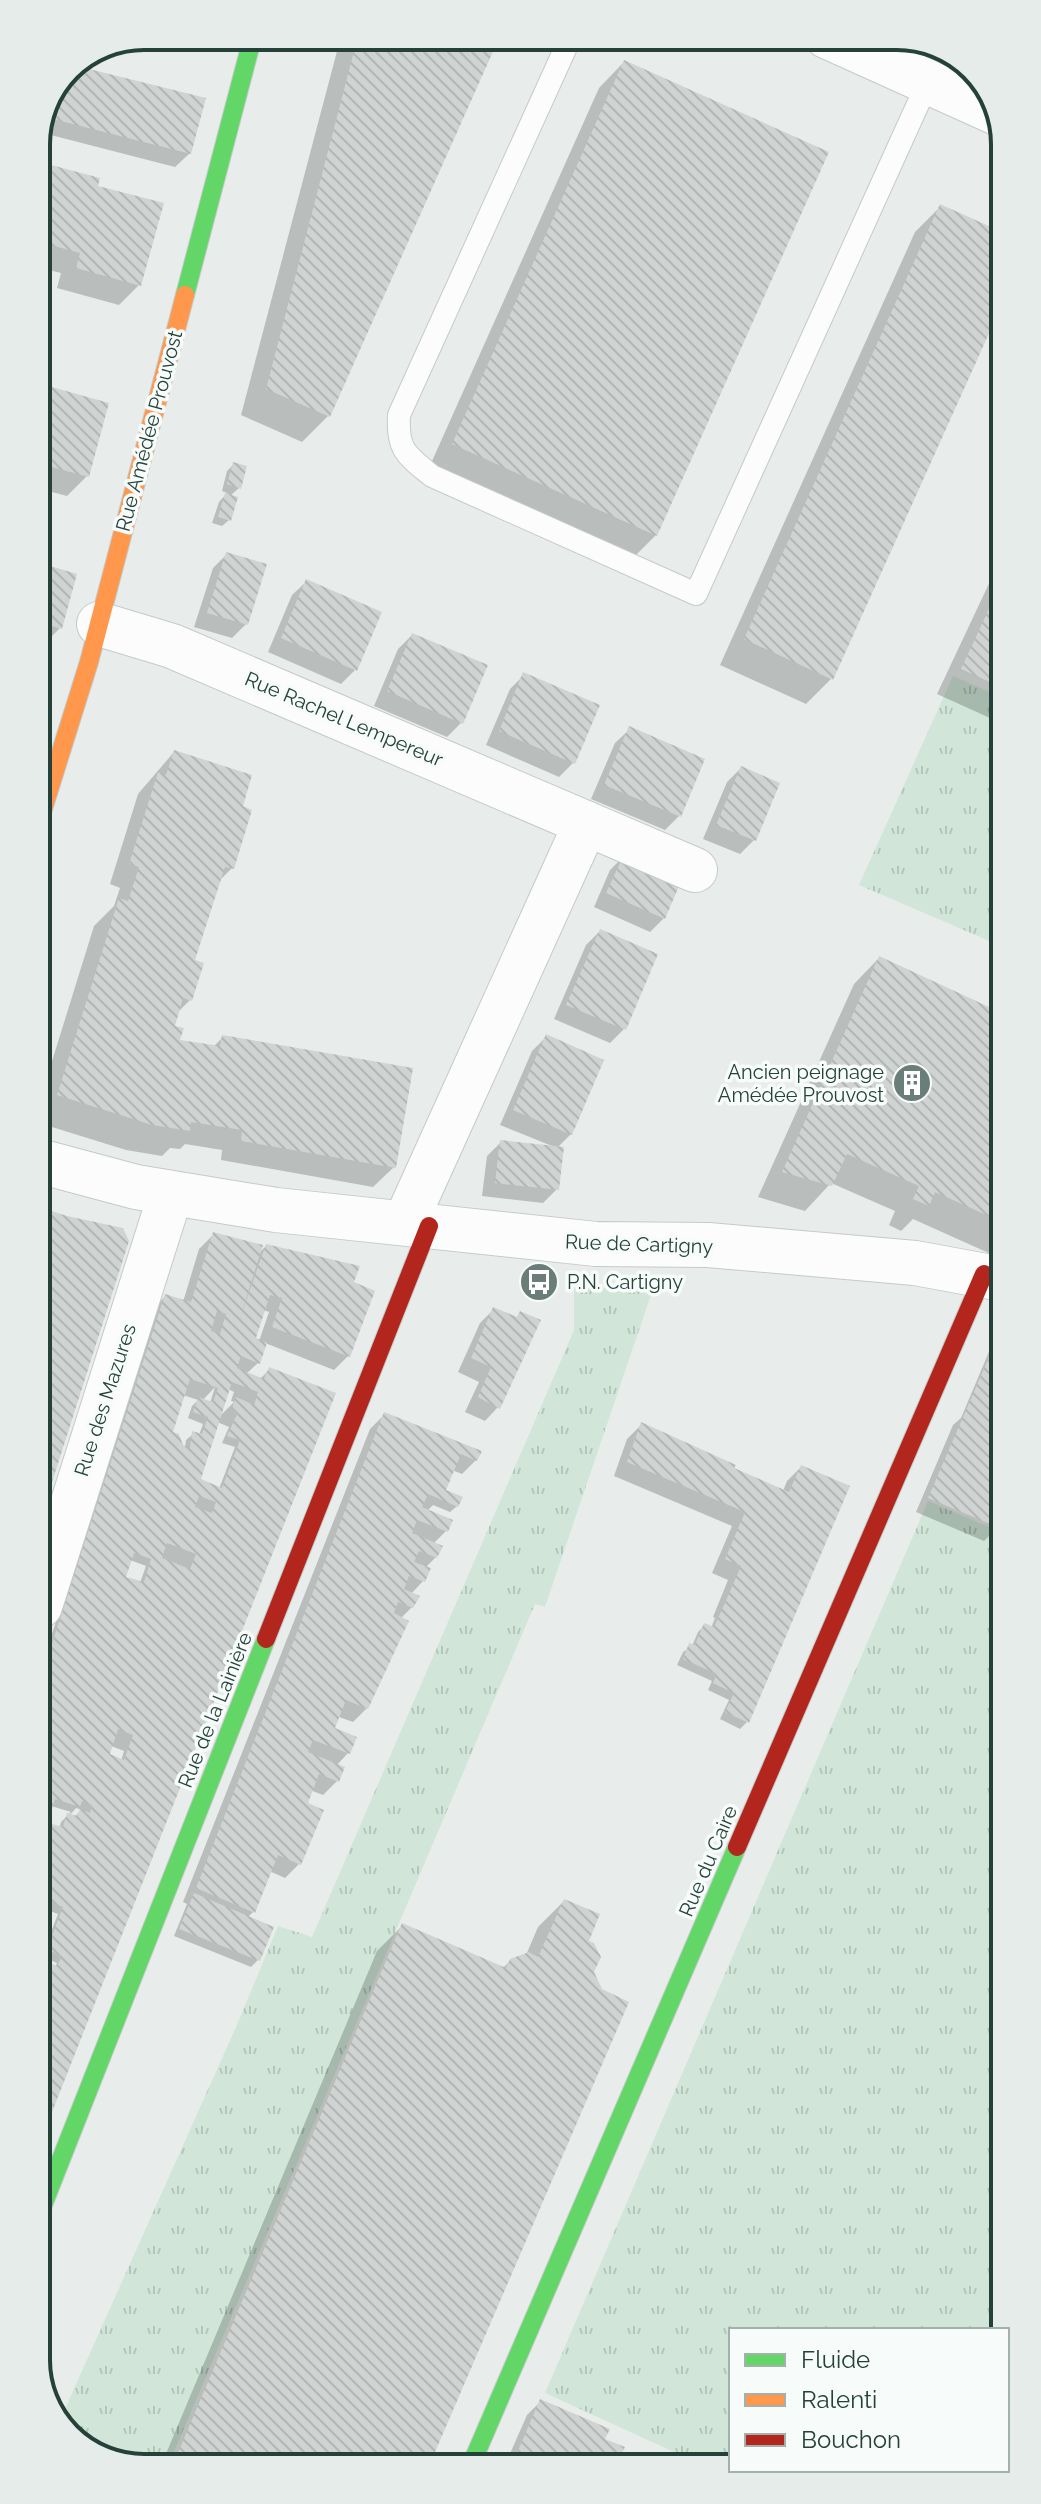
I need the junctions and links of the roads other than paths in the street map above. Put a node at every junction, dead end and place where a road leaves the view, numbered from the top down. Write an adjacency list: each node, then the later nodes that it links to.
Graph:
1 (249, 50): 6 (street, Rue Amédée Prouvost)
2 (565, 50): 4 (lane)
3 (857, 50): 4 (street)
4 (928, 82): 5 (street)
5 (983, 107)
6 (99, 624): 7 (street, Rue Amédée Prouvost); 8 (street, Rue Rachel Lempereur)
7 (50, 788)
8 (586, 823): 9 (street, Rue Rachel Lempereur); 12 (street)
9 (695, 870)
10 (50, 1164): 11 (street, Rue de Cartigny)
11 (171, 1193): 12 (street, Rue de Cartigny); 15 (street, Rue des Mazures)
12 (417, 1224): 13 (street, Rue de Cartigny); 16 (street, Rue de la Lainière)
13 (991, 1276)
14 (991, 1281): 17 (street, Rue du Caire)
15 (50, 1574)
16 (50, 2186)
17 (476, 2454)

